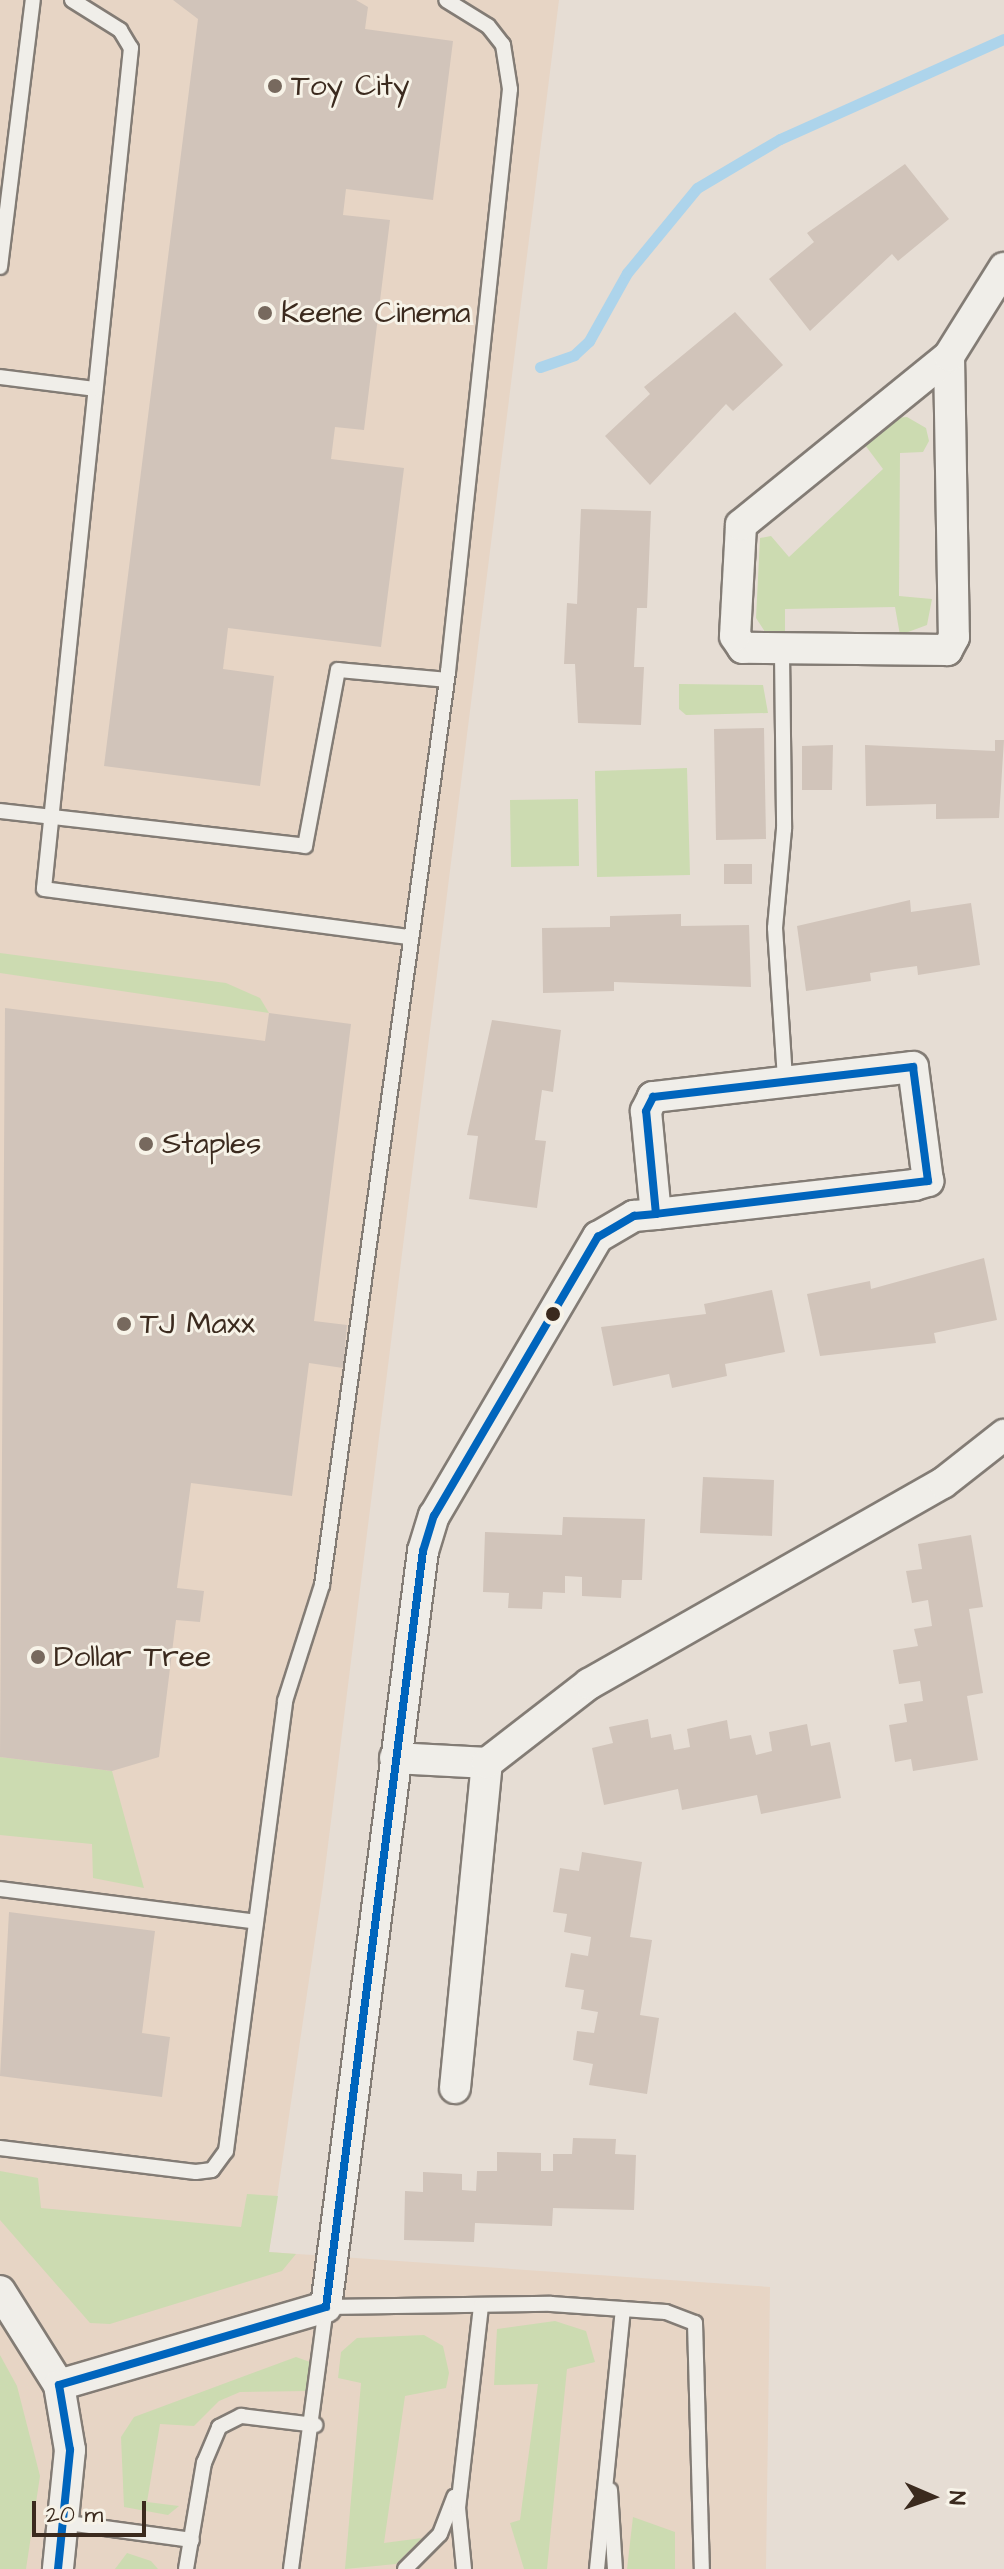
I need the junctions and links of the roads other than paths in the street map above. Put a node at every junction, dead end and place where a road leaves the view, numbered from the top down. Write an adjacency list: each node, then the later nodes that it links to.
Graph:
1 (33, 0): 4 (lane)
2 (72, 0): 8 (lane)
3 (446, 0): 10 (lane)
4 (0, 267)
5 (1004, 268): 6 (street)
6 (949, 356): 9 (street); 9 (street)
7 (0, 377): 8 (lane)
8 (95, 389): 12 (lane)
9 (782, 653): 14 (lane)
10 (447, 680): 12 (lane); 13 (lane)
11 (0, 811): 12 (lane)
12 (47, 817): 13 (lane)
13 (411, 937): 20 (lane)
14 (785, 1077): 15 (street); 15 (street)
15 (656, 1214): 17 (street)
16 (1004, 1435): 18 (street)
17 (395, 1758): 18 (street); 25 (street)
18 (487, 1763): 21 (street)
19 (0, 1889): 20 (lane)
20 (256, 1922): 22 (lane)
21 (455, 2088)
22 (0, 2148)
23 (0, 2291): 27 (street)
24 (481, 2305): 25 (lane); 26 (lane); 30 (lane)
25 (326, 2307): 27 (street); 28 (lane)
26 (623, 2309): 29 (lane); 40 (lane)
27 (59, 2385): 31 (street)
28 (315, 2425): 32 (lane); 35 (lane)
29 (607, 2470): 38 (lane); 39 (lane)
30 (461, 2478): 36 (lane); 37 (lane)
31 (68, 2523): 32 (lane); 33 (street)
32 (192, 2540): 34 (lane)
33 (58, 2569)
34 (186, 2569)
35 (291, 2569)
36 (405, 2569)
37 (464, 2569)
38 (597, 2569)
39 (615, 2569)
40 (702, 2569)

